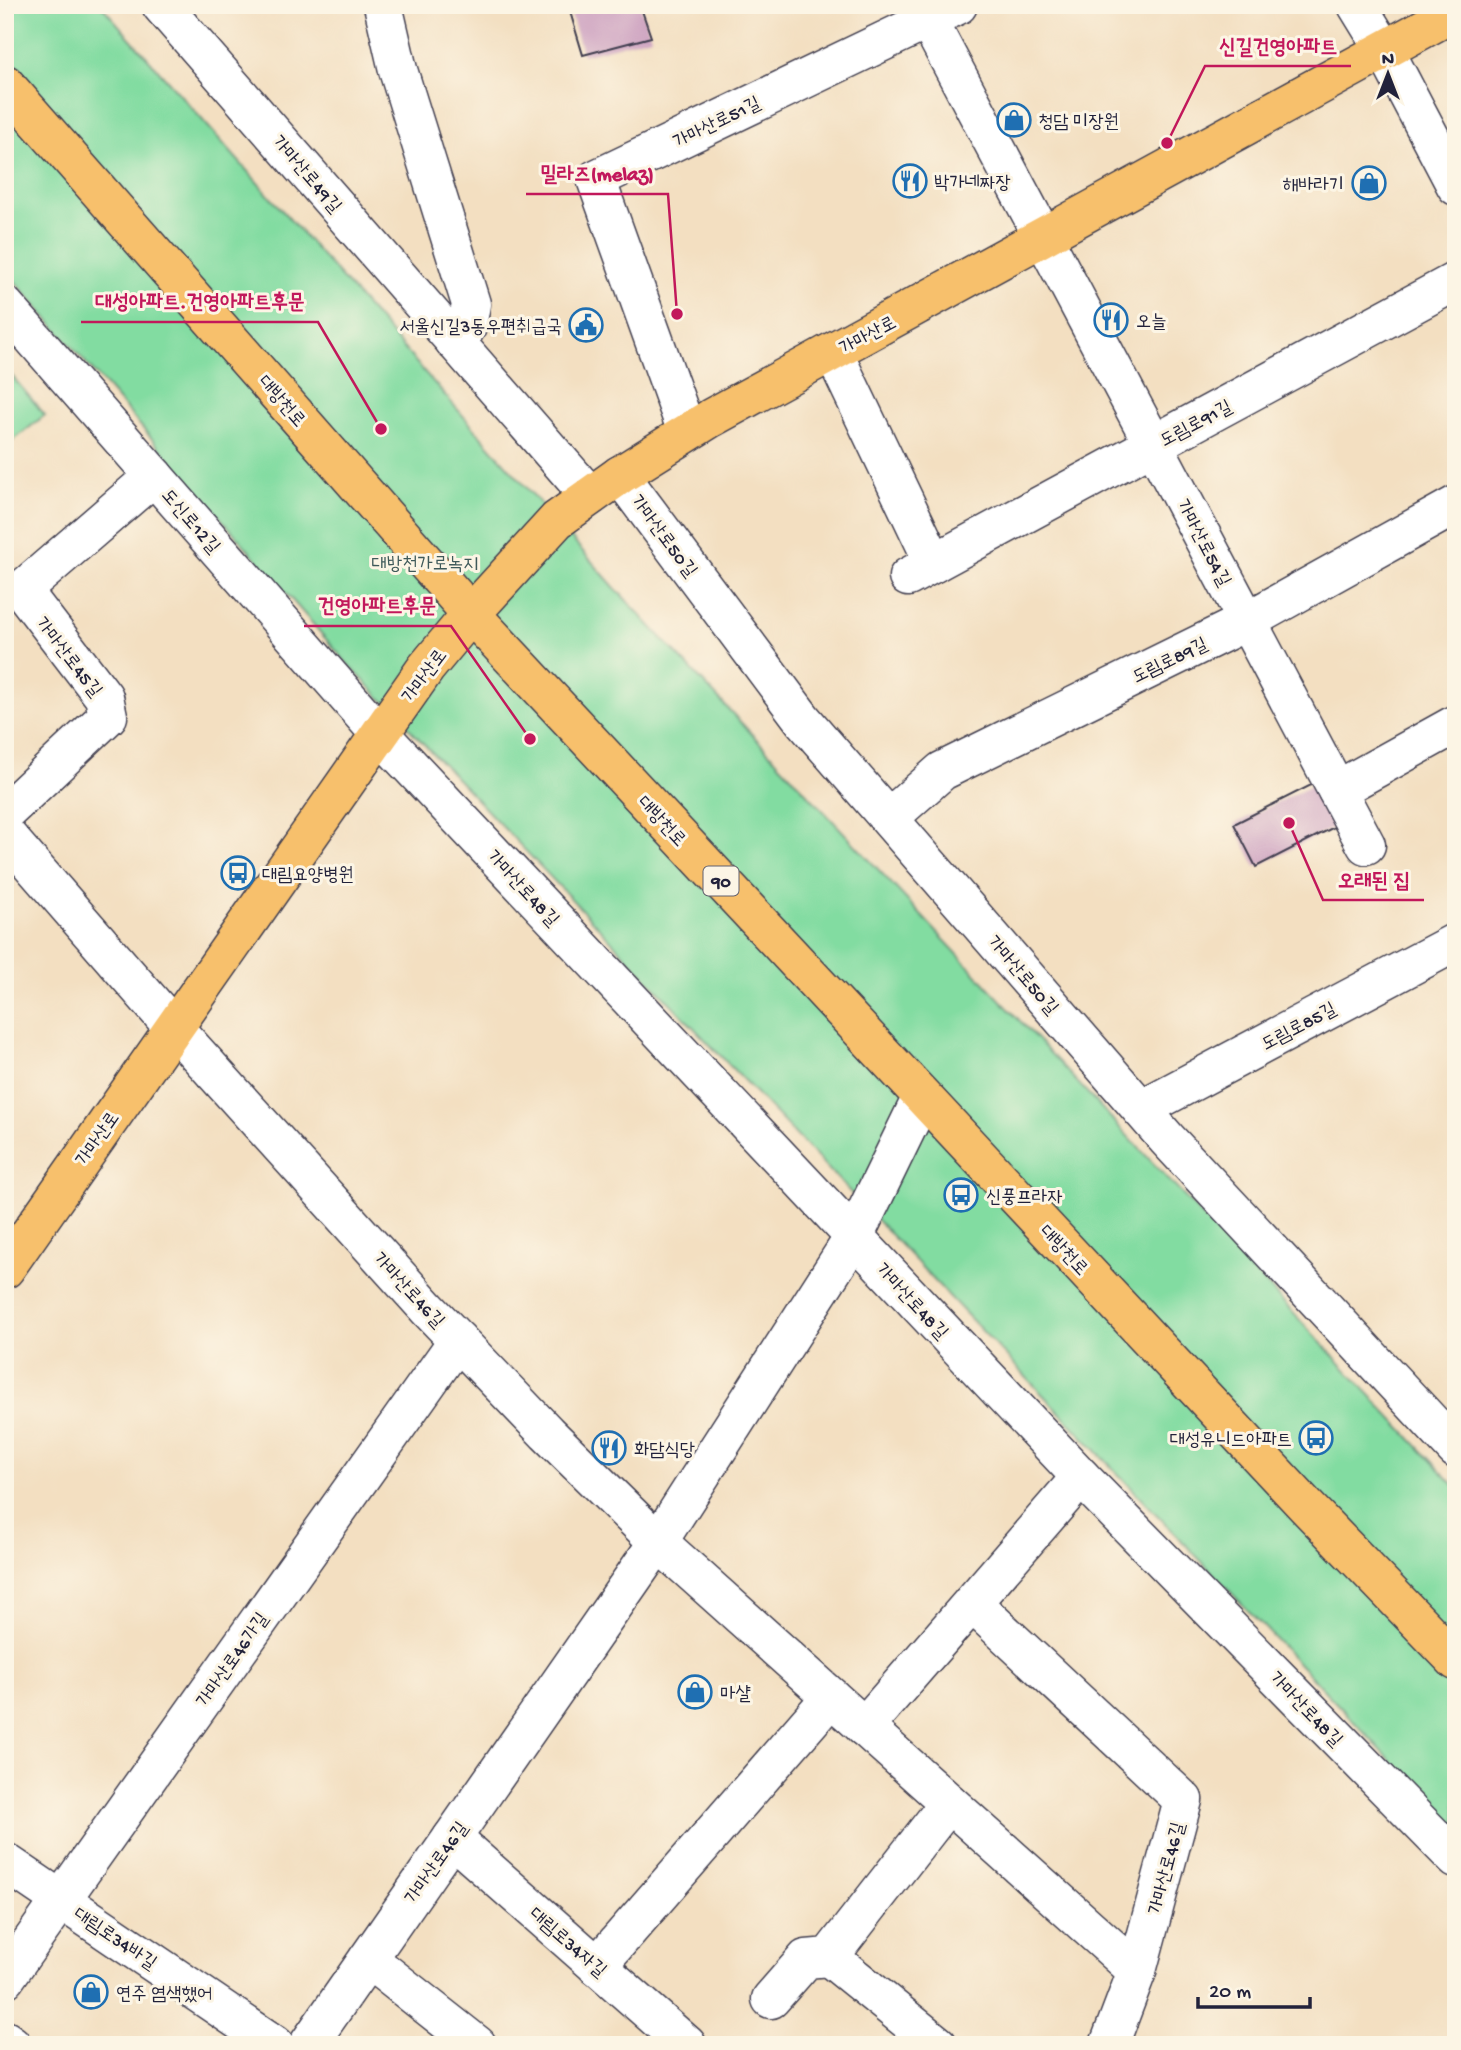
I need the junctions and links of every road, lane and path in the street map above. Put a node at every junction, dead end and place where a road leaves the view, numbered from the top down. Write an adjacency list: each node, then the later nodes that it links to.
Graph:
1 (161, 5): 12 (street, 가마산로49길)
2 (383, 5): 12 (street)
3 (1357, 5): 6 (street)
4 (935, 10): 9 (street); 14 (street, 가마산로51길)
5 (1456, 11): 6 (main road, 가마산로)
6 (1384, 49): 8 (street); 9 (main road, 가마산로)
7 (5, 84): 19 (main road, 대방천로 / 90)
8 (1456, 187)
9 (1044, 238): 13 (main road, 가마산로); 15 (street, 가마산로54길)
10 (1456, 281): 15 (street, 도림로91길)
11 (5, 306): 16 (street, 도신로12길)
12 (455, 342): 17 (street, 가마산로49길)
13 (833, 352): 14 (main road, 가마산로); 15 (street, 도림로91길)
14 (687, 432): 17 (main road, 가마산로)
15 (1153, 445): 20 (street, 가마산로54길)
16 (154, 477): 22 (street, 도신로12길); 24 (street, 가마산로45길)
17 (605, 486): 19 (main road, 가마산로); 25 (street, 가마산로50길)
18 (1456, 505): 20 (street, 도림로89길)
19 (471, 614): 22 (main road, 가마산로); 30 (main road, 대방천로 / 90)
20 (1247, 621): 23 (street, 가마산로54길); 25 (street, 도림로89길)
21 (1456, 724): 23 (street)
22 (379, 733): 29 (main road, 가마산로); 32 (street, 가마산로48길)
23 (1337, 790): 27 (street, 가마산로54길)
24 (5, 813)
25 (889, 818): 31 (street, 가마산로50길)
26 (5, 834): 29 (street)
27 (1366, 845)
28 (1456, 942): 31 (street, 도림로85길)
29 (173, 1027): 33 (main road, 가마산로); 34 (street, 가마산로46길)
30 (922, 1097): 32 (street, 가마산로46길); 39 (main road, 대방천로 / 90)
31 (1141, 1109): 35 (street, 가마산로50길)
32 (854, 1237): 36 (street, 가마산로48길); 37 (street, 가마산로46길)
33 (5, 1269)
34 (458, 1340): 37 (street, 가마산로46길); 46 (street, 가마산로46가길)
35 (1456, 1449)
36 (1081, 1478): 38 (street); 44 (street, 가마산로48길)
37 (658, 1542): 40 (street, 가마산로46길); 43 (street, 가마산로46길)
38 (972, 1603): 41 (street); 50 (street, 가마산로46길)
39 (1456, 1661)
40 (831, 1697): 41 (street, 가마산로46길); 49 (street)
41 (864, 1727): 42 (street, 가마산로46길)
42 (949, 1803): 47 (street); 50 (street, 가마산로46길)
43 (452, 1838): 48 (street, 가마산로46길); 49 (street, 대림로34자길)
44 (1456, 1859)
45 (5, 1862): 46 (street)
46 (61, 1899): 51 (street, 가마산로46가길); 55 (street, 대림로34바길)
47 (830, 1957): 52 (street); 59 (street)
48 (368, 1959): 56 (street, 가마산로46길); 57 (street)
49 (597, 1966): 58 (street, 대림로34자길)
50 (1137, 1971): 60 (street)
51 (5, 1979)
52 (771, 1999)
53 (5, 2040): 54 (street)
54 (12, 2045)
55 (275, 2045)
56 (308, 2045)
57 (477, 2045)
58 (687, 2045)
59 (938, 2045)
60 (1110, 2045)

